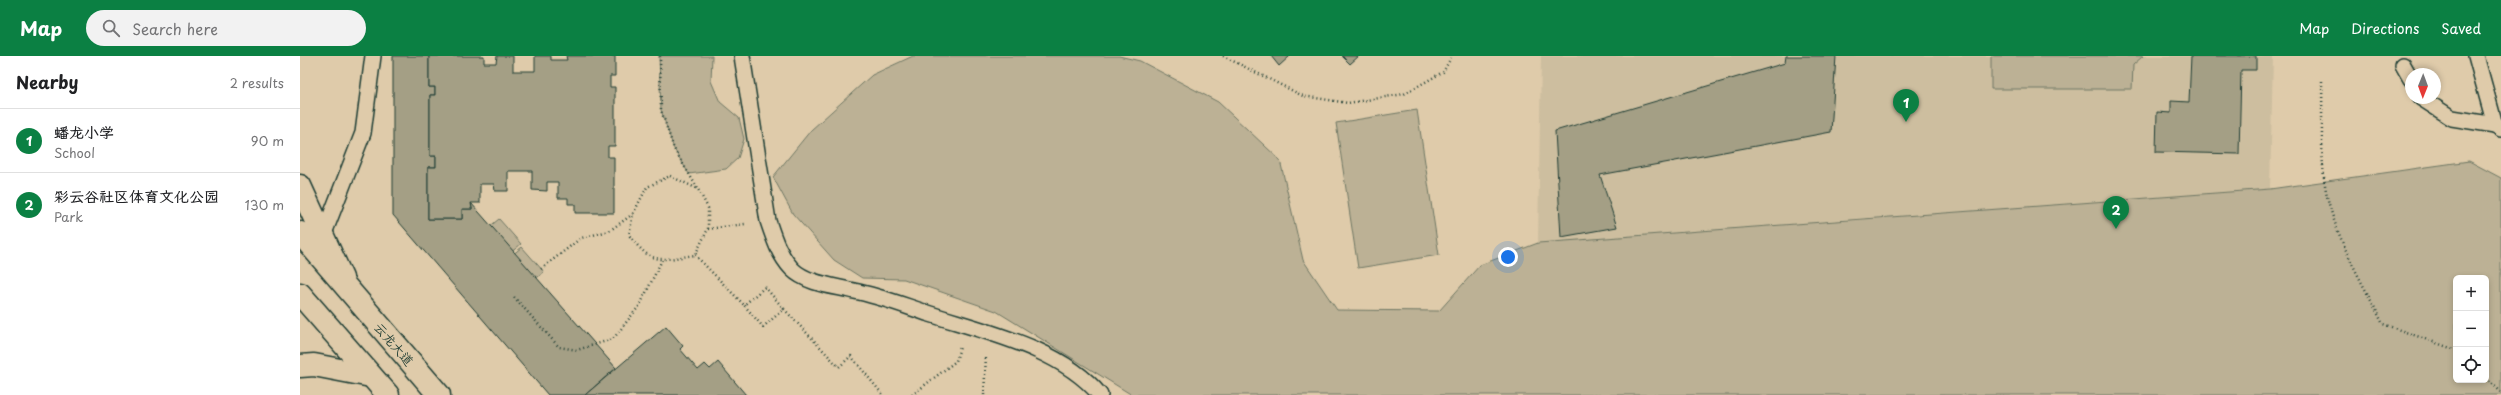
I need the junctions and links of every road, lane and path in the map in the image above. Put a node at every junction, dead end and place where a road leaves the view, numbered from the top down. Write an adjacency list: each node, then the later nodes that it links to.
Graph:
1 (373, 56): 18 (lane)
2 (660, 56): 13 (path)
3 (742, 56): 15 (lane)
4 (1223, 56): 5 (path)
5 (1452, 56)
6 (2476, 56): 11 (lane)
7 (2403, 65): 8 (lane)
8 (2405, 68)
9 (2322, 81): 30 (path)
10 (2430, 104): 11 (lane)
11 (2498, 127)
12 (300, 186): 18 (main road, 云龙大道)
13 (698, 189): 14 (path); 16 (path)
14 (633, 214): 20 (path); 21 (path)
15 (768, 221): 16 (path); 28 (lane)
16 (708, 229): 19 (path)
17 (300, 234): 22 (main road, 云龙大道)
18 (323, 236): 22 (main road, 云龙大道)
19 (695, 255): 20 (path); 25 (path)
20 (662, 260): 24 (path)
21 (541, 269)
22 (349, 293): 36 (main road, 云龙大道)
23 (300, 294): 27 (main road)
24 (514, 297)
25 (744, 305): 26 (path); 26 (path)
26 (784, 308): 37 (path)
27 (308, 309): 32 (main road)
28 (966, 326): 29 (lane); 38 (path)
29 (993, 334): 39 (path); 40 (lane)
30 (2453, 349)
31 (300, 366): 32 (main road)
32 (371, 376): 35 (main road)
33 (2489, 381): 34 (path)
34 (2501, 392)
35 (388, 395)
36 (439, 395)
37 (883, 395)
38 (912, 395)
39 (984, 395)
40 (1100, 395)

